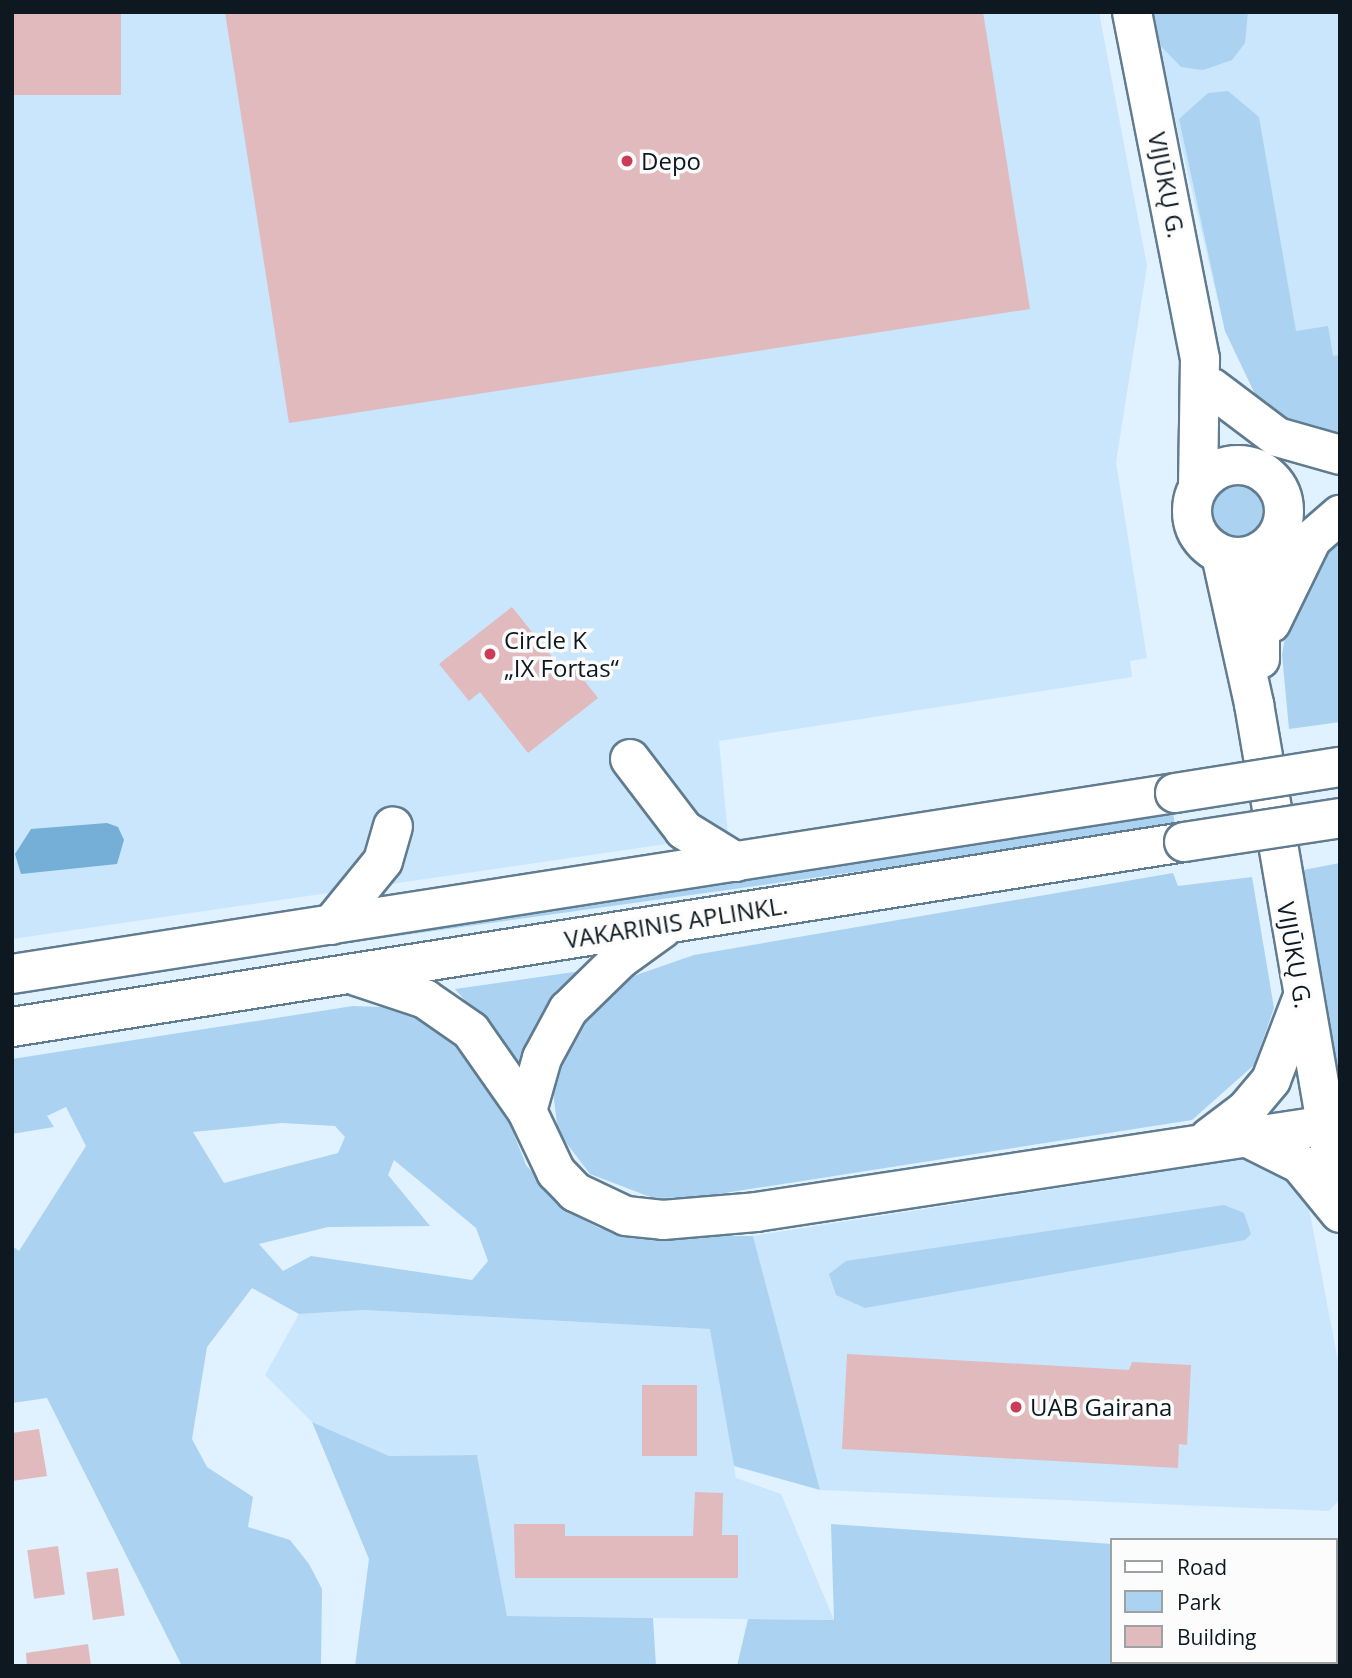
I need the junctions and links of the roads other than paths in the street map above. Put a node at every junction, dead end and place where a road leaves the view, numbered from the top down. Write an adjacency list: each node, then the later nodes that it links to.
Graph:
1 (1132, 12): 2 (main road, VIJŪKŲ G.)
2 (1206, 373): 3 (main road); 4 (main road, VIJŪKŲ G.); 6 (main road, VIJŪKŲ G.)
3 (1340, 455)
4 (1261, 471): 5 (main road); 6 (main road); 9 (main road)
5 (1340, 471)
6 (1198, 486): 10 (main road)
7 (1340, 493): 9 (main road)
8 (1340, 515): 11 (main road)
9 (1277, 534): 10 (main road); 11 (main road, VIJŪKŲ G.)
10 (1221, 555): 12 (main road, VIJŪKŲ G.)
11 (1262, 648): 12 (main road, VIJŪKŲ G.)
12 (1254, 704): 22 (main road, VIJŪKŲ G.)
13 (630, 759): 17 (main road)
14 (1340, 767): 17 (main road, VAKARINIS APLINKL., bridge)
15 (1340, 818): 18 (main road, VAKARINIS APLINKL., bridge)
16 (393, 826): 19 (main road)
17 (736, 862): 19 (main road, VAKARINIS APLINKL.)
18 (670, 923): 20 (main road, VAKARINIS APLINKL.); 24 (main road)
19 (331, 925): 21 (main road, VAKARINIS APLINKL.)
20 (347, 973): 23 (main road, VAKARINIS APLINKL.); 24 (main road)
21 (12, 974)
22 (1303, 996): 25 (main road, VIJŪKŲ G.); 26 (main road)
23 (12, 1027)
24 (527, 1111): 26 (main road)
25 (1327, 1125): 26 (main road); 27 (main road, VIJŪKŲ G.)
26 (1224, 1138): 28 (main road)
27 (1340, 1205)
28 (1340, 1213)

